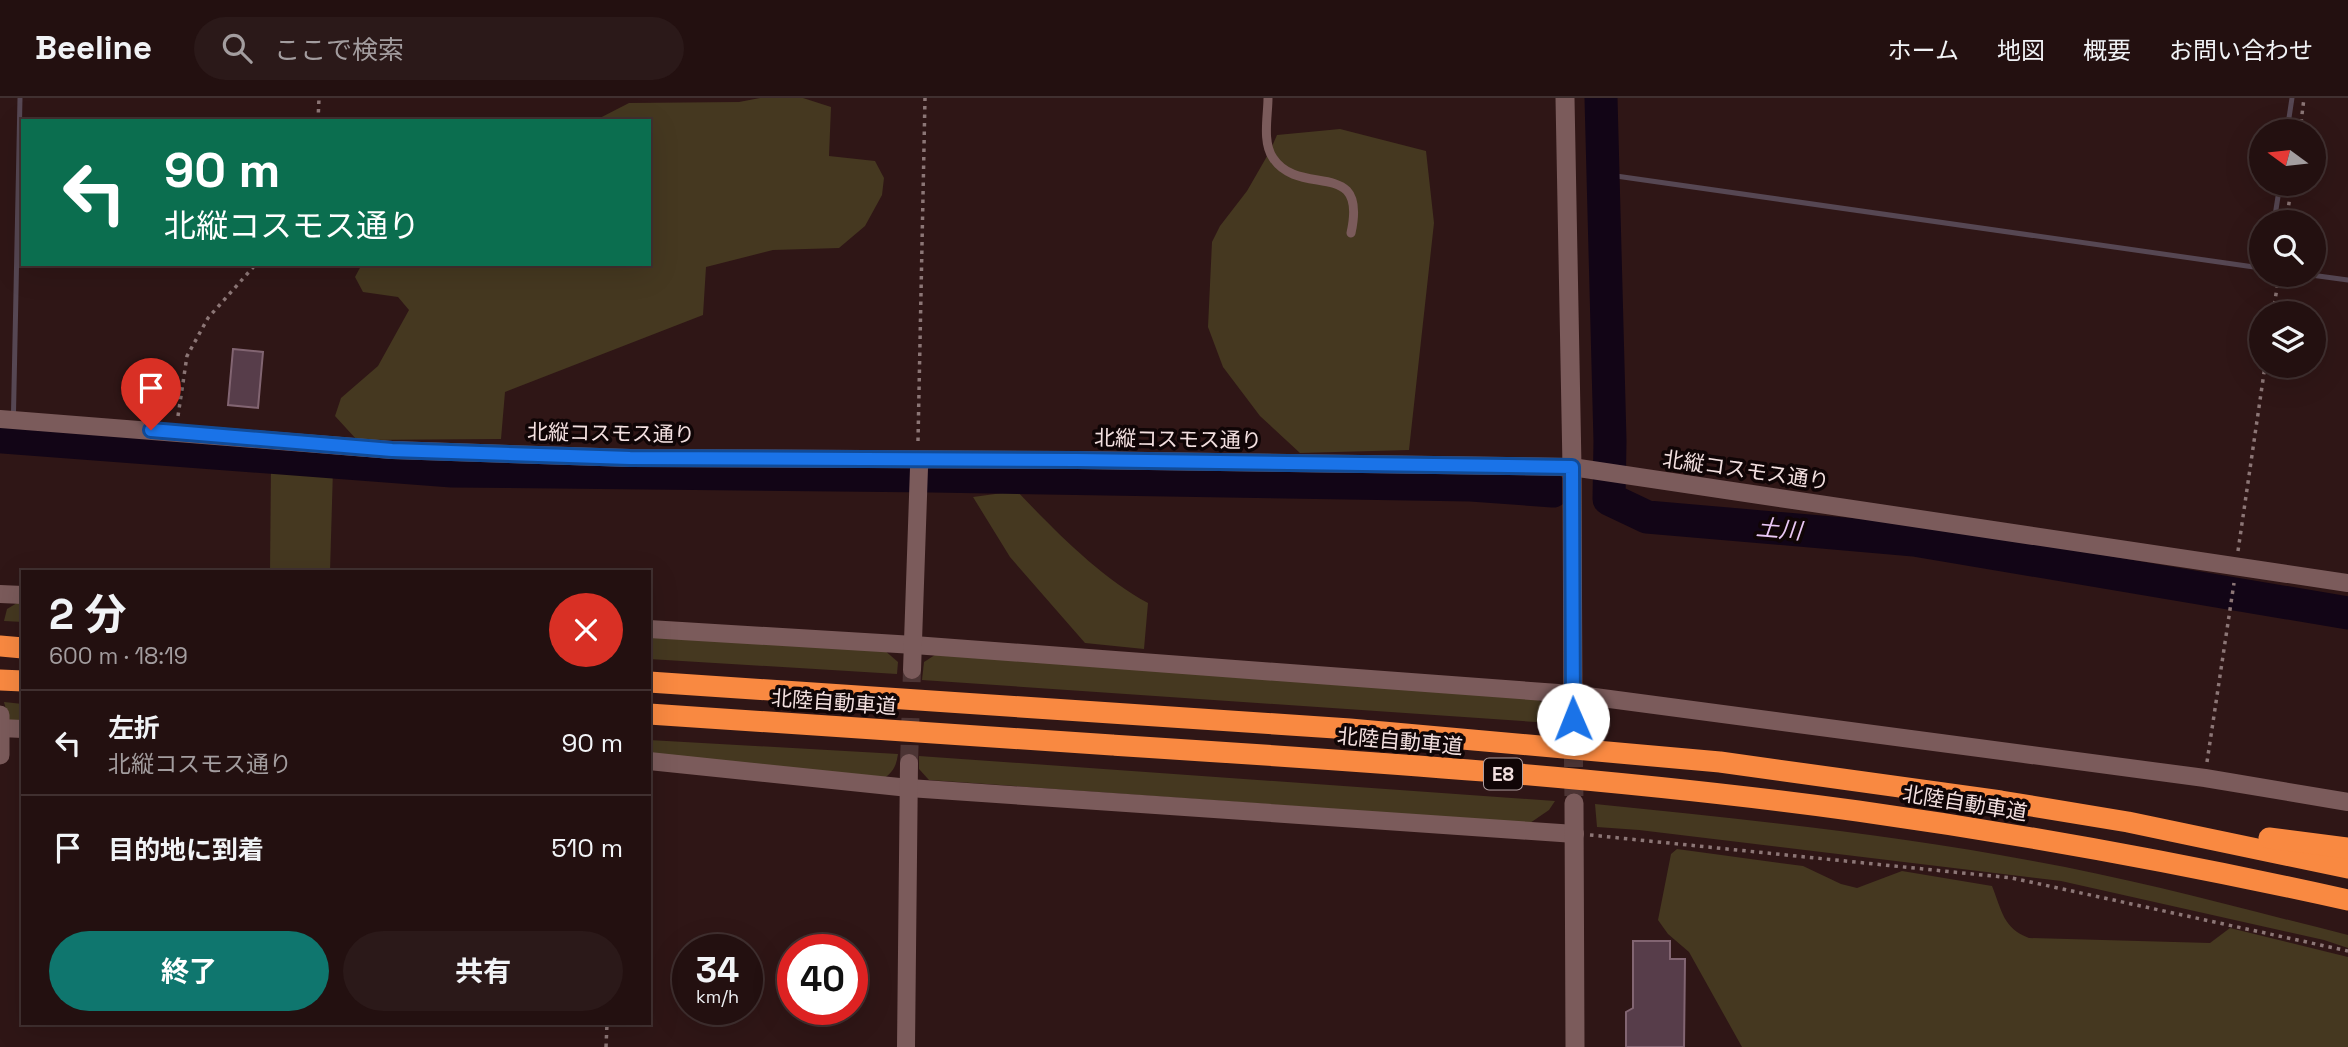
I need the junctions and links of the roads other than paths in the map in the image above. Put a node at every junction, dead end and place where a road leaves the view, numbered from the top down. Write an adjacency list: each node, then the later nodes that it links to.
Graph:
1 (1268, 98): 3 (lane)
2 (1565, 98): 5 (street)
3 (1351, 233)
4 (1, 419): 6 (street, 北縦コスモス通り)
5 (1577, 468): 6 (street, 北縦コスモス通り); 7 (street, 北縦コスモス通り); 18 (street)
6 (918, 471): 11 (street)
7 (2348, 583)
8 (0, 594): 9 (street)
9 (21, 595)
10 (651, 629): 11 (street)
11 (914, 645): 14 (street); 18 (street)
12 (0, 646): 13 (highway)
13 (21, 648)
14 (912, 670)
15 (0, 680): 16 (highway)
16 (21, 681)
17 (651, 682): 30 (highway, 北陸自動車道 / E8)
18 (1572, 694): 21 (street); 28 (street)
19 (651, 713): 33 (highway, 北陸自動車道 / E8)
20 (0, 715): 22 (street)
21 (1573, 719)
22 (0, 728): 23 (street); 24 (street)
23 (21, 729)
24 (0, 755)
25 (651, 761): 27 (street)
26 (909, 764): 27 (street)
27 (909, 788): 31 (street); 37 (street)
28 (2348, 802)
29 (1574, 803): 31 (street)
30 (2127, 822): 32 (highway); 34 (highway, 北陸自動車道 / E8)
31 (1575, 834): 38 (street)
32 (2348, 848)
33 (2120, 853): 35 (highway, 北陸自動車道 / E8); 36 (highway)
34 (2348, 868)
35 (2348, 900)
36 (2348, 915)
37 (906, 1047)
38 (1575, 1047)

